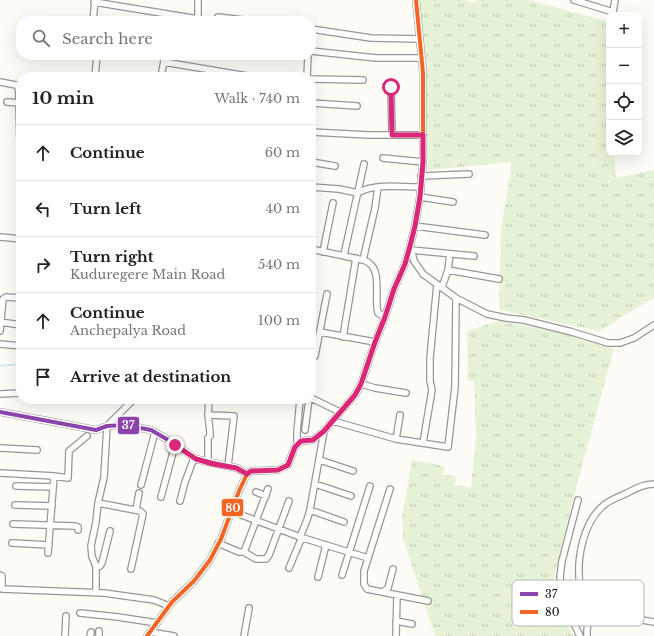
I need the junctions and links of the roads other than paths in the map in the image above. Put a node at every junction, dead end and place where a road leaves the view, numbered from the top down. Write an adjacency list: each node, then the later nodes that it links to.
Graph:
1 (198, 0): 9 (street)
2 (416, 0): 11 (street)
3 (574, 0): 6 (street)
4 (615, 0): 6 (street)
5 (94, 1): 7 (street); 8 (street)
6 (589, 2)
7 (93, 16)
8 (176, 16)
9 (198, 16)
10 (316, 30): 11 (street)
11 (420, 39): 13 (street)
12 (316, 52): 13 (street)
13 (422, 58): 32 (street)
14 (97, 60): 17 (street)
15 (308, 60): 20 (street)
16 (164, 62): 18 (street); 19 (street)
17 (96, 72)
18 (162, 72)
19 (223, 72)
20 (307, 72)
21 (316, 79): 22 (street)
22 (363, 80)
23 (0, 82): 24 (street)
24 (16, 85)
25 (391, 87): 31 (street)
26 (7, 102): 27 (street)
27 (16, 103)
28 (316, 103): 29 (street)
29 (357, 106)
30 (316, 132): 31 (street)
31 (392, 135): 32 (street)
32 (423, 135): 34 (street)
33 (383, 158): 34 (street)
34 (423, 162): 39 (street)
35 (316, 163): 37 (street)
36 (364, 164): 43 (street)
37 (335, 166)
38 (469, 174): 39 (street)
39 (421, 176): 42 (street)
40 (316, 187): 43 (street)
41 (378, 187): 42 (street); 43 (street); 58 (street)
42 (420, 187): 44 (street)
43 (358, 193): 55 (street)
44 (420, 197): 45 (street); 47 (street)
45 (453, 202)
46 (333, 203): 53 (street)
47 (415, 226): 48 (street); 51 (street)
48 (485, 235)
49 (0, 237): 50 (street)
50 (16, 239)
51 (411, 248): 54 (street); 61 (street); 65 (street)
52 (316, 250): 53 (street)
53 (323, 252): 55 (street)
54 (450, 254): 56 (street); 59 (street)
55 (344, 255): 57 (street)
56 (474, 256)
57 (356, 258): 58 (street); 71 (street)
58 (363, 260): 65 (street)
59 (448, 270): 60 (street); 61 (street)
60 (499, 279)
61 (439, 286): 64 (street); 96 (street)
62 (327, 294): 70 (street)
63 (16, 298): 66 (street)
64 (456, 298): 68 (street); 96 (street)
65 (385, 317): 72 (street)
66 (0, 322): 67 (street); 69 (street)
67 (16, 324)
68 (654, 324)
69 (0, 331)
70 (320, 332): 71 (street); 75 (street)
71 (343, 337): 72 (street)
72 (375, 342): 76 (street)
73 (0, 344): 74 (street)
74 (16, 346)
75 (316, 356)
76 (361, 384): 77 (street); 86 (street)
77 (406, 393)
78 (0, 394): 79 (street)
79 (16, 394)
80 (316, 401): 86 (street)
81 (129, 404): 90 (street)
82 (209, 404): 87 (street)
83 (300, 404): 98 (street)
84 (309, 404): 91 (street)
85 (0, 412): 90 (street)
86 (340, 412): 89 (street)
87 (208, 416): 103 (street); 104 (street)
88 (400, 416): 95 (street)
89 (333, 421): 92 (street); 95 (street)
90 (107, 426): 93 (street); 125 (street)
91 (305, 430)
92 (324, 431): 98 (street); 102 (street)
93 (156, 432): 97 (street); 111 (street)
94 (87, 436): 108 (street)
95 (396, 439): 96 (street)
96 (423, 443)
97 (175, 445): 101 (street); 121 (street)
98 (297, 445): 107 (street)
99 (0, 448): 100 (street)
100 (37, 450)
101 (194, 458): 103 (street); 123 (street)
102 (320, 460): 105 (street); 109 (street)
103 (208, 462): 104 (street)
104 (228, 466): 107 (street)
105 (354, 471)
106 (0, 472): 108 (street)
107 (247, 474): 130 (street)
108 (54, 476): 114 (street)
109 (315, 484): 120 (street); 129 (street)
110 (654, 484): 155 (street)
111 (141, 485)
112 (16, 486): 114 (street)
113 (370, 486): 144 (street)
114 (53, 488): 127 (street)
115 (268, 489): 119 (street)
116 (390, 489): 146 (street)
117 (256, 492): 119 (street)
118 (139, 493): 128 (street)
119 (266, 496): 131 (street)
120 (351, 496)
121 (161, 497)
122 (578, 500): 154 (street)
123 (180, 501)
124 (289, 501): 135 (street)
125 (98, 502): 128 (street); 147 (street)
126 (15, 505): 127 (street)
127 (52, 506): 134 (street)
128 (136, 510): 149 (street)
129 (310, 510): 132 (street); 138 (street)
130 (231, 511): 131 (street); 140 (street)
131 (257, 521): 135 (street); 143 (street)
132 (344, 522)
133 (13, 524): 134 (street)
134 (50, 525): 136 (street); 141 (street)
135 (279, 529): 138 (street); 143 (street)
136 (78, 530)
137 (110, 531): 147 (street)
138 (301, 537): 142 (street); 148 (street)
139 (12, 543): 141 (street)
140 (218, 543): 143 (street); 160 (street)
141 (49, 545): 145 (street)
142 (326, 545): 144 (street); 153 (street)
143 (244, 552)
144 (349, 552): 146 (street); 152 (street)
145 (48, 553)
146 (368, 558): 157 (street)
147 (96, 567): 156 (street)
148 (289, 568)
149 (131, 569)
150 (393, 570): 157 (street)
151 (0, 575): 156 (street)
152 (342, 575)
153 (318, 577)
154 (560, 580)
155 (580, 580)
156 (96, 592): 160 (street)
157 (383, 592): 158 (street)
158 (397, 595): 159 (street); 165 (street)
159 (428, 601)
160 (169, 606): 167 (street)
161 (249, 608): 174 (street)
162 (80, 614): 167 (street)
163 (66, 616): 172 (street)
164 (644, 620): 166 (street)
165 (396, 621): 168 (street); 175 (street)
166 (654, 622)
167 (157, 623): 171 (street)
168 (412, 624)
169 (575, 626): 176 (street)
170 (588, 626): 177 (street)
171 (149, 634): 173 (street)
172 (65, 636)
173 (174, 636)
174 (244, 636)
175 (396, 636)
176 (580, 636)
177 (587, 636)

